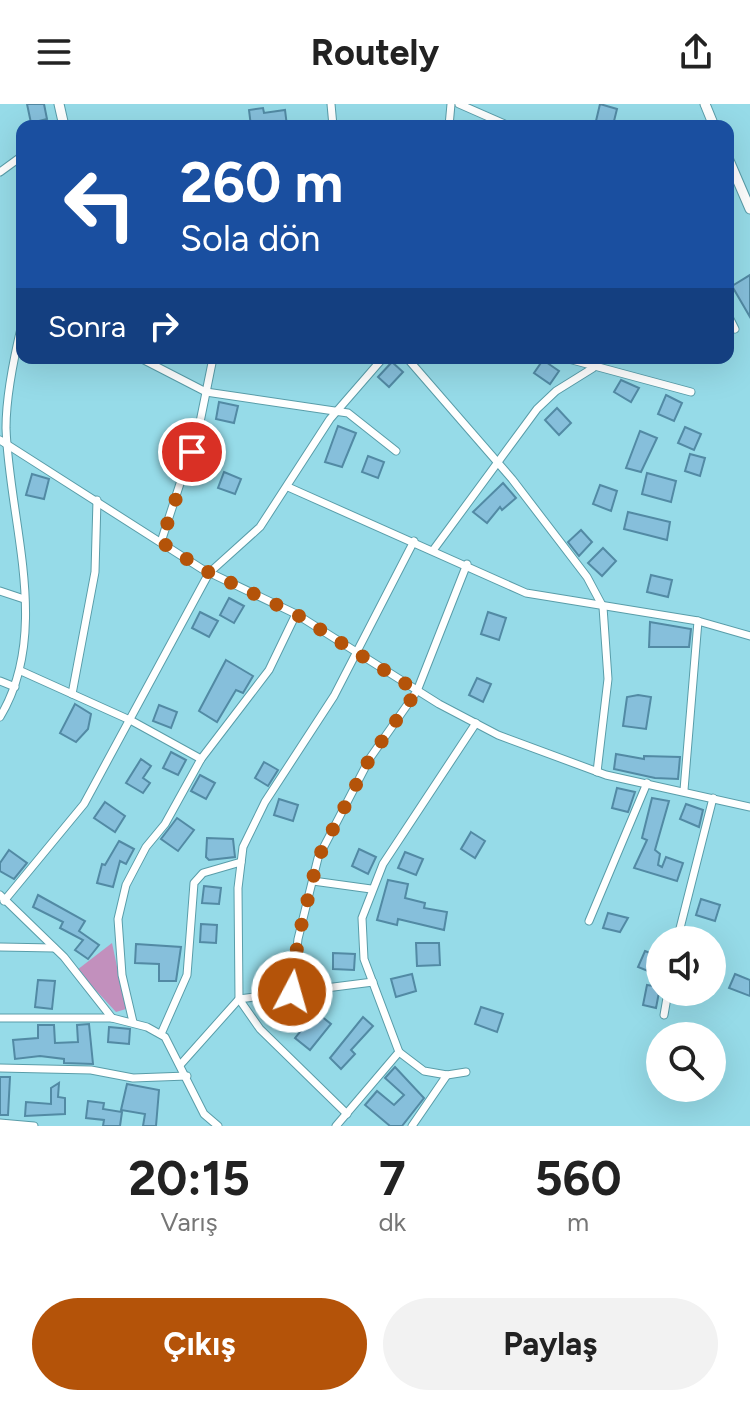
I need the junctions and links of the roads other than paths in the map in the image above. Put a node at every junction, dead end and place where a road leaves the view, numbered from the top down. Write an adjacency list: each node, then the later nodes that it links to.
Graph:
1 (459, 104): 2 (street)
2 (495, 120)
3 (734, 172): 4 (street)
4 (750, 209)
5 (16, 362): 15 (street)
6 (152, 364): 12 (street)
7 (212, 364): 12 (street)
8 (378, 364): 14 (street)
9 (412, 364): 17 (street)
10 (582, 364): 11 (street)
11 (593, 368): 13 (street); 17 (street)
12 (206, 392): 14 (street); 21 (street)
13 (691, 392)
14 (338, 409): 16 (street); 18 (street)
15 (4, 442): 19 (street); 26 (street)
16 (396, 451)
17 (496, 461): 22 (street); 27 (street)
18 (288, 487): 20 (street); 24 (street)
19 (97, 500): 21 (street); 36 (street)
20 (414, 541): 22 (street); 31 (street)
21 (161, 542): 24 (street)
22 (434, 549): 23 (street)
23 (467, 564): 27 (street); 35 (street)
24 (209, 573): 28 (street); 38 (street)
25 (0, 591): 26 (street)
26 (24, 599): 32 (street)
27 (603, 607): 29 (street); 41 (street)
28 (296, 614): 31 (street); 40 (street)
29 (698, 621): 30 (street); 43 (street)
30 (750, 636)
31 (356, 653): 35 (street); 46 (street)
32 (21, 671): 34 (street); 36 (street)
33 (0, 681): 34 (street)
34 (15, 687): 37 (street)
35 (417, 691): 39 (street); 47 (street)
36 (72, 694): 38 (street)
37 (0, 717)
38 (132, 721): 40 (street); 49 (street)
39 (476, 723): 41 (street); 48 (street)
40 (201, 759): 61 (street)
41 (597, 772): 42 (street)
42 (647, 783): 43 (street); 50 (street)
43 (684, 790): 44 (street)
44 (713, 798): 45 (street); 51 (street)
45 (750, 807)
46 (241, 862): 56 (street); 62 (street)
47 (313, 881): 48 (street); 55 (street)
48 (371, 889): 54 (street)
49 (2, 898): 53 (street)
50 (589, 921)
51 (681, 926)
52 (0, 947): 53 (street)
53 (55, 948): 60 (street)
54 (373, 982): 55 (street); 63 (street)
55 (292, 992): 56 (street)
56 (239, 999): 64 (street); 69 (street)
57 (666, 1006): 58 (street)
58 (664, 1015)
59 (0, 1018): 60 (street)
60 (112, 1018): 61 (street)
61 (133, 1022): 62 (street)
62 (161, 1034): 64 (street)
63 (399, 1052): 67 (street); 69 (street)
64 (181, 1064): 68 (street)
65 (0, 1068): 68 (street)
66 (466, 1072): 67 (street)
67 (447, 1075): 74 (street)
68 (187, 1076): 72 (street)
69 (347, 1114): 73 (street)
70 (0, 1123): 71 (street)
71 (34, 1126)
72 (218, 1126)
73 (336, 1126)
74 (412, 1126)

